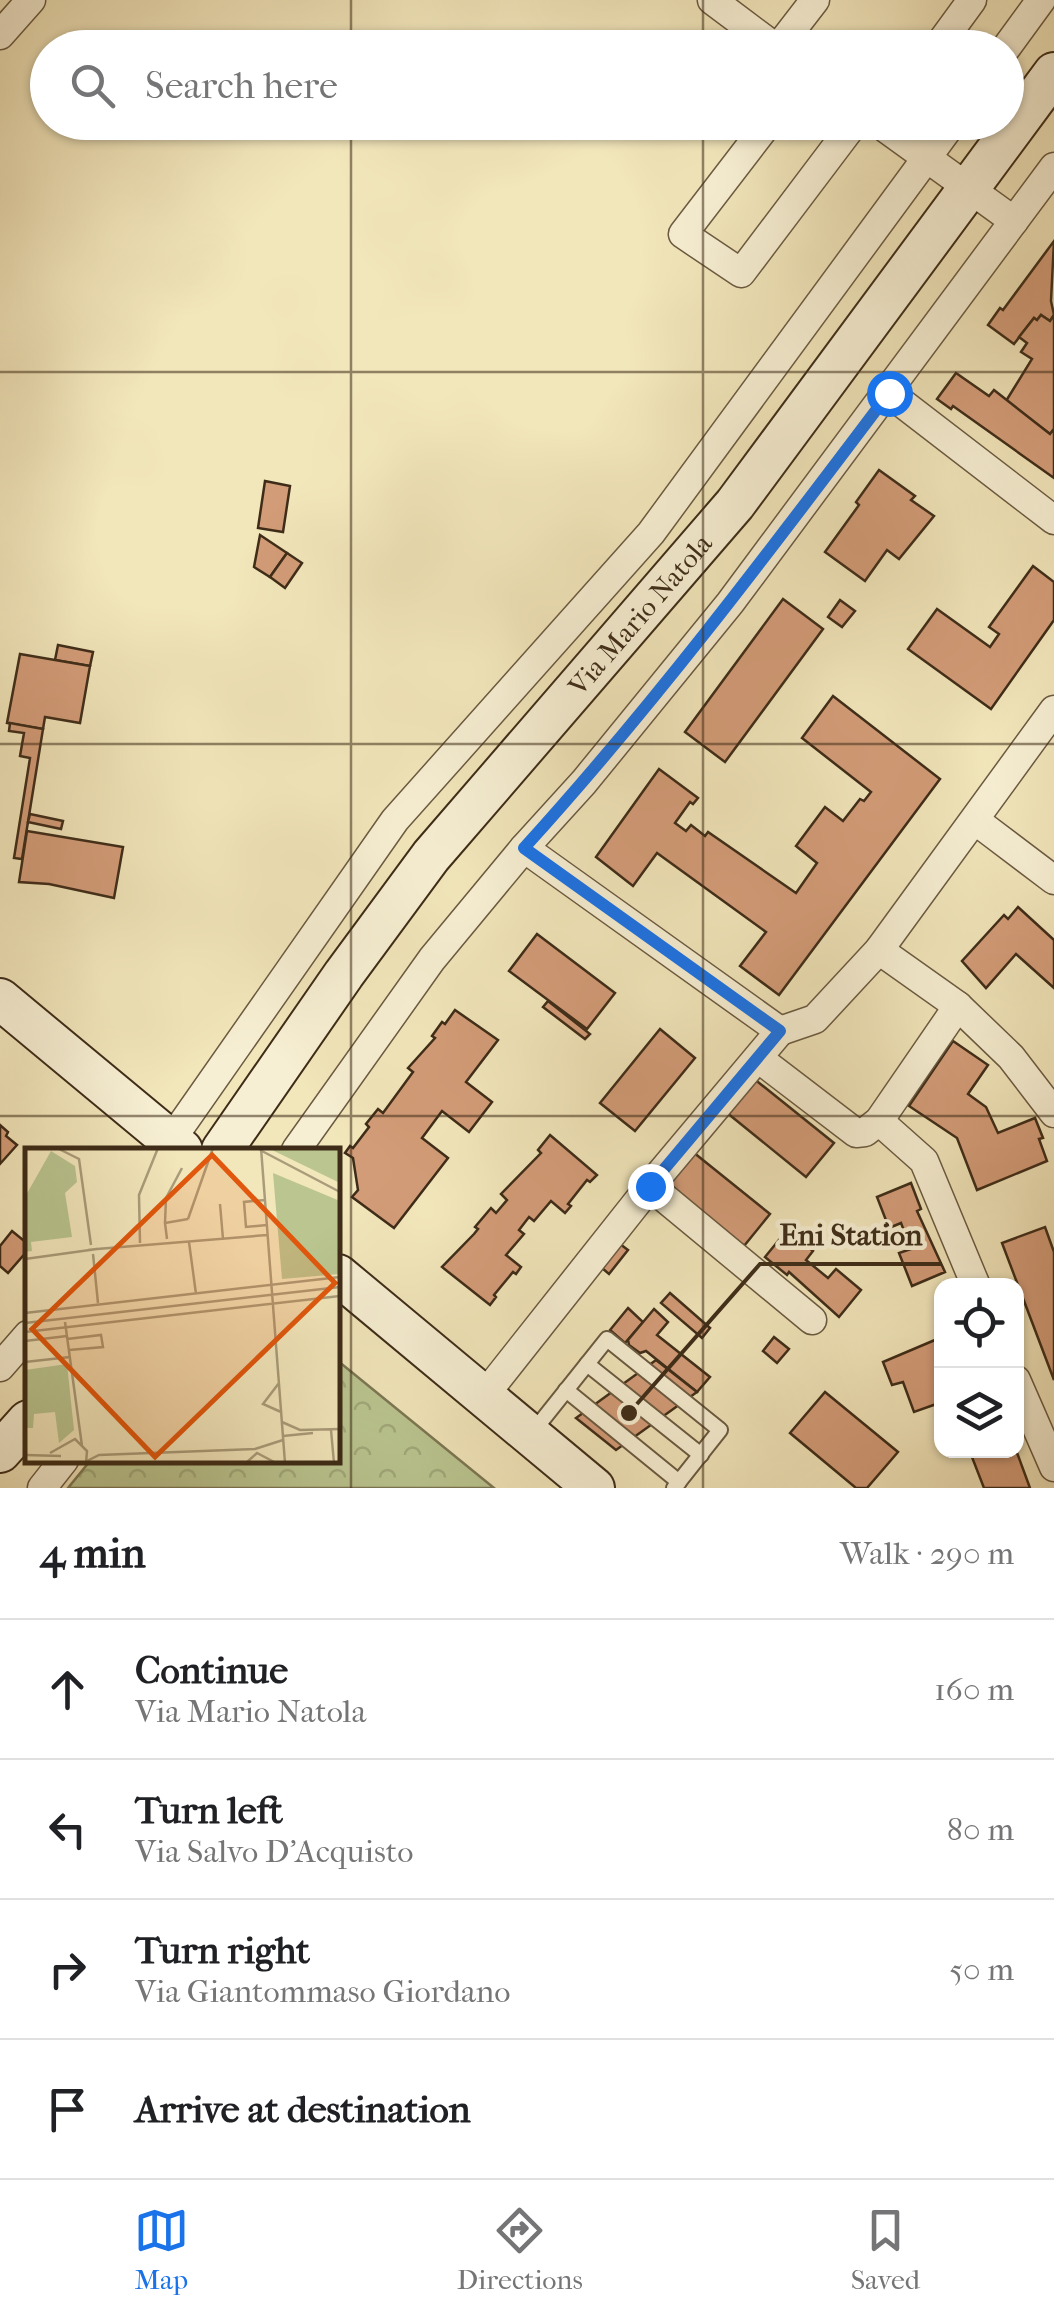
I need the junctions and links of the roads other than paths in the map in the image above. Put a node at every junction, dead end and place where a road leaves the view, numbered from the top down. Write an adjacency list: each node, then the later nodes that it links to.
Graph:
1 (30, 0): 10 (street)
2 (712, 0): 6 (street)
3 (814, 0): 7 (street)
4 (972, 0): 8 (street)
5 (1041, 0): 9 (street)
6 (753, 30)
7 (791, 30)
8 (950, 30)
9 (1019, 30)
10 (0, 35)
11 (1054, 73): 12 (street, Via Mario Natola)
12 (1024, 114)
13 (756, 140): 14 (street)
14 (858, 140)
15 (898, 140): 18 (street)
16 (940, 140): 18 (street, Via Mario Natola)
17 (1005, 140): 20 (street, Via Mario Natola)
18 (927, 159): 20 (street); 35 (street, Via Mario Natola)
19 (1054, 167): 21 (street, Via Mario Natola)
20 (970, 189): 21 (street); 36 (street, Via Mario Natola)
21 (1014, 221): 22 (street, Via Mario Natola)
22 (889, 393): 23 (street); 26 (street, Via Mario Natola)
23 (1054, 520)
24 (1054, 710): 25 (street)
25 (976, 820): 27 (street); 28 (street)
26 (524, 848): 31 (street); 37 (street, Via Mario Natola)
27 (1054, 880)
28 (879, 950): 30 (street); 31 (street)
29 (0, 999): 35 (street)
30 (958, 1006): 33 (street); 34 (street)
31 (780, 1031): 32 (street)
32 (758, 1058): 34 (street); 38 (street)
33 (1054, 1112)
34 (879, 1121): 40 (street)
35 (172, 1147)
36 (223, 1148)
37 (297, 1148)
38 (650, 1186): 41 (street); 46 (street)
39 (340, 1278): 46 (street)
40 (973, 1278)
41 (812, 1320)
42 (25, 1338): 44 (street)
43 (587, 1364): 45 (lane); 51 (lane); 51 (lane)
44 (0, 1367)
45 (566, 1390): 49 (lane); 54 (lane)
46 (484, 1397): 49 (street)
47 (1024, 1398): 53 (street)
48 (25, 1424): 50 (street)
49 (530, 1435): 56 (street)
50 (0, 1452)
51 (701, 1455): 54 (lane)
52 (62, 1463): 55 (street)
53 (1054, 1467)
54 (676, 1485)
55 (42, 1488)
56 (594, 1488)

